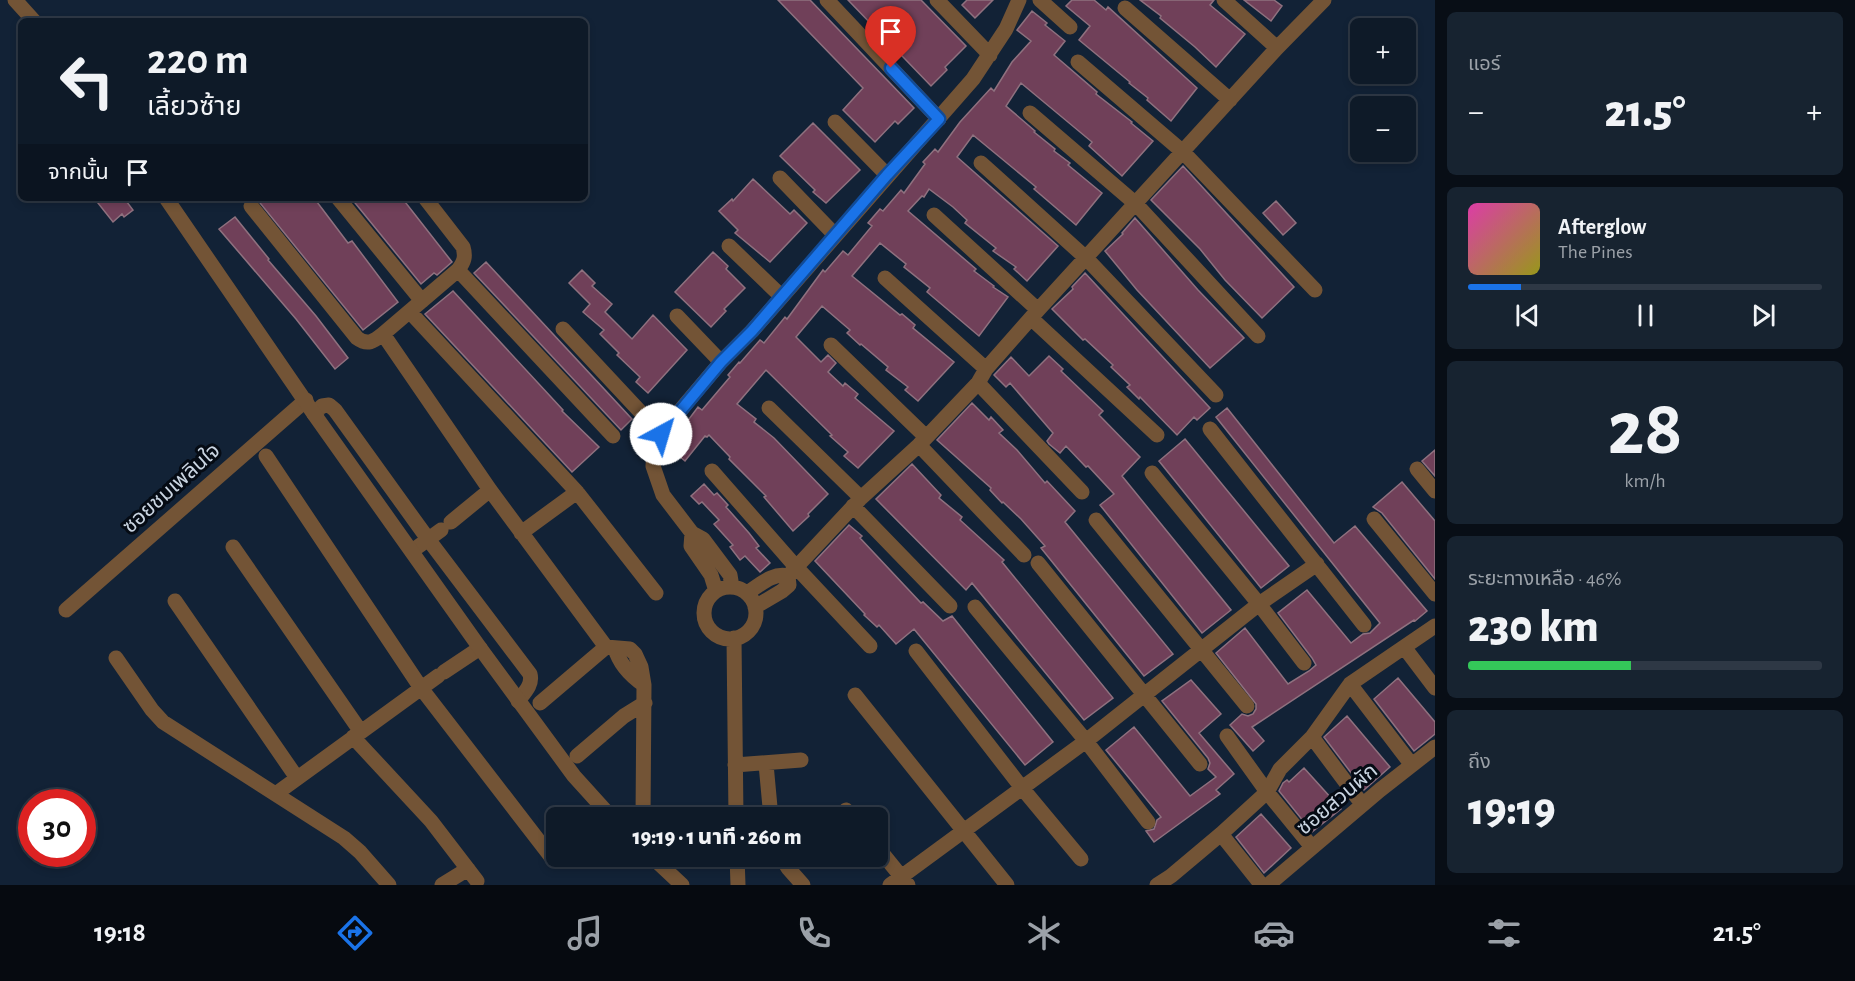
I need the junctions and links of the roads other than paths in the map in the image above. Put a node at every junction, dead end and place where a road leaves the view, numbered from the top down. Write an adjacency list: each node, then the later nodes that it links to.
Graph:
1 (15, 0): 9 (street)
2 (827, 0): 16 (street)
3 (937, 0): 12 (street)
4 (1019, 0): 12 (street)
5 (1040, 0): 10 (street)
6 (1224, 0): 11 (street)
7 (1324, 0): 11 (street)
8 (1125, 8): 14 (street)
9 (31, 18)
10 (1070, 27)
11 (1277, 48): 14 (street)
12 (990, 55): 16 (street)
13 (1078, 62): 18 (street)
14 (1230, 100): 18 (street)
15 (1030, 113): 25 (street)
16 (939, 119): 20 (street)
17 (836, 122): 20 (street)
18 (1183, 152): 25 (street); 33 (street)
19 (981, 163): 30 (street)
20 (887, 175): 28 (street)
21 (780, 177): 28 (street)
22 (168, 201): 46 (street)
23 (340, 201): 35 (street)
24 (426, 201): 31 (street)
25 (1136, 204): 30 (street); 41 (street)
26 (251, 206): 40 (street)
27 (934, 215): 37 (street)
28 (835, 235): 34 (street)
29 (729, 246): 34 (street)
30 (1086, 258): 37 (street); 45 (street)
31 (458, 270): 35 (street); 52 (street)
32 (885, 278): 44 (street)
33 (1315, 290)
34 (780, 296): 43 (street)
35 (422, 302): 36 (street)
36 (410, 312): 40 (street); 60 (street)
37 (1035, 314): 44 (street); 51 (street)
38 (677, 316): 43 (street)
39 (563, 329): 50 (street)
40 (383, 334): 58 (street)
41 (1258, 336)
42 (831, 345): 53 (street)
43 (721, 362): 50 (street)
44 (982, 376): 53 (street); 61 (street)
45 (1216, 395)
46 (306, 400): 48 (street); 84 (street, ซอยชมเพลินใจ)
47 (769, 408): 62 (street)
48 (314, 414): 65 (street); 69 (street)
49 (1210, 429): 72 (street)
50 (661, 434): 67 (street)
51 (1157, 435)
52 (613, 436)
53 (922, 441): 62 (street); 70 (street)
54 (266, 456): 97 (street)
55 (1417, 469): 59 (street)
56 (712, 471): 73 (street)
57 (1152, 473): 80 (street)
58 (490, 490): 65 (street); 66 (street)
59 (1435, 491)
60 (577, 492): 66 (street); 76 (street)
61 (1082, 492)
62 (857, 502): 73 (street); 81 (street)
63 (1374, 519): 78 (street)
64 (1096, 520): 91 (street)
65 (440, 530): 69 (street); 101 (street)
66 (522, 533): 89 (street)
67 (692, 533): 74 (street); 75 (street)
68 (233, 547): 105 (street)
69 (412, 552): 92 (street)
70 (1024, 555)
71 (1038, 563): 100 (street)
72 (1317, 564): 80 (street); 85 (street)
73 (792, 572): 77 (street); 83 (street); 88 (street)
74 (732, 587): 75 (street); 77 (street)
75 (716, 591): 87 (street)
76 (656, 593)
77 (747, 593): 83 (street)
78 (1435, 594)
79 (175, 601): 116 (street)
80 (1259, 604): 91 (street); 95 (street)
81 (950, 606)
82 (975, 607): 108 (street)
83 (755, 608): 87 (street)
84 (66, 610)
85 (1364, 625)
86 (1435, 626): 90 (street)
87 (734, 638): 115 (street)
88 (870, 646)
89 (610, 647): 102 (street); 103 (street)
90 (1404, 647): 96 (street); 98 (street)
91 (1202, 648): 100 (street); 104 (street)
92 (474, 651): 97 (street); 101 (street)
93 (916, 651): 117 (street)
94 (116, 658): 119 (street)
95 (1304, 663)
96 (1350, 684): 107 (street); 112 (street)
97 (421, 688): 105 (street); 129 (street)
98 (1435, 688)
99 (855, 695): 126 (street)
100 (1144, 695): 108 (street); 114 (street)
101 (518, 701): 121 (street)
102 (540, 703)
103 (645, 703): 110 (street); 122 (street)
104 (1247, 706)
105 (357, 735): 116 (street); 135 (street)
106 (1227, 736): 118 (street)
107 (1312, 737): 118 (street); 120 (street)
108 (1086, 741): 117 (street); 125 (street)
109 (1435, 747): 140 (street, ซอยสวนผัก)
110 (577, 756)
111 (801, 760): 113 (street)
112 (1408, 760)
113 (766, 764): 115 (street); 124 (street)
114 (1200, 764)
115 (735, 765): 123 (street)
116 (297, 778): 119 (street)
117 (1022, 788): 126 (street); 130 (street)
118 (1267, 792): 127 (street); 128 (street)
119 (277, 793): 141 (street)
120 (1359, 800)
121 (602, 807)
122 (643, 807)
123 (736, 807)
124 (770, 807)
125 (1148, 822)
126 (963, 831): 138 (street); 145 (street)
127 (1221, 834): 136 (street); 140 (street)
128 (1307, 841)
129 (546, 850)
130 (1081, 859)
131 (888, 863): 138 (street)
132 (663, 867): 143 (street)
133 (737, 867): 144 (street)
134 (787, 867): 139 (street)
135 (468, 868): 137 (street); 142 (street)
136 (1175, 880): 146 (street)
137 (477, 881)
138 (900, 882)
139 (801, 884)
140 (1264, 884)
141 (389, 885)
142 (442, 885)
143 (682, 885)
144 (738, 885)
145 (1007, 885)
146 (1157, 885)

